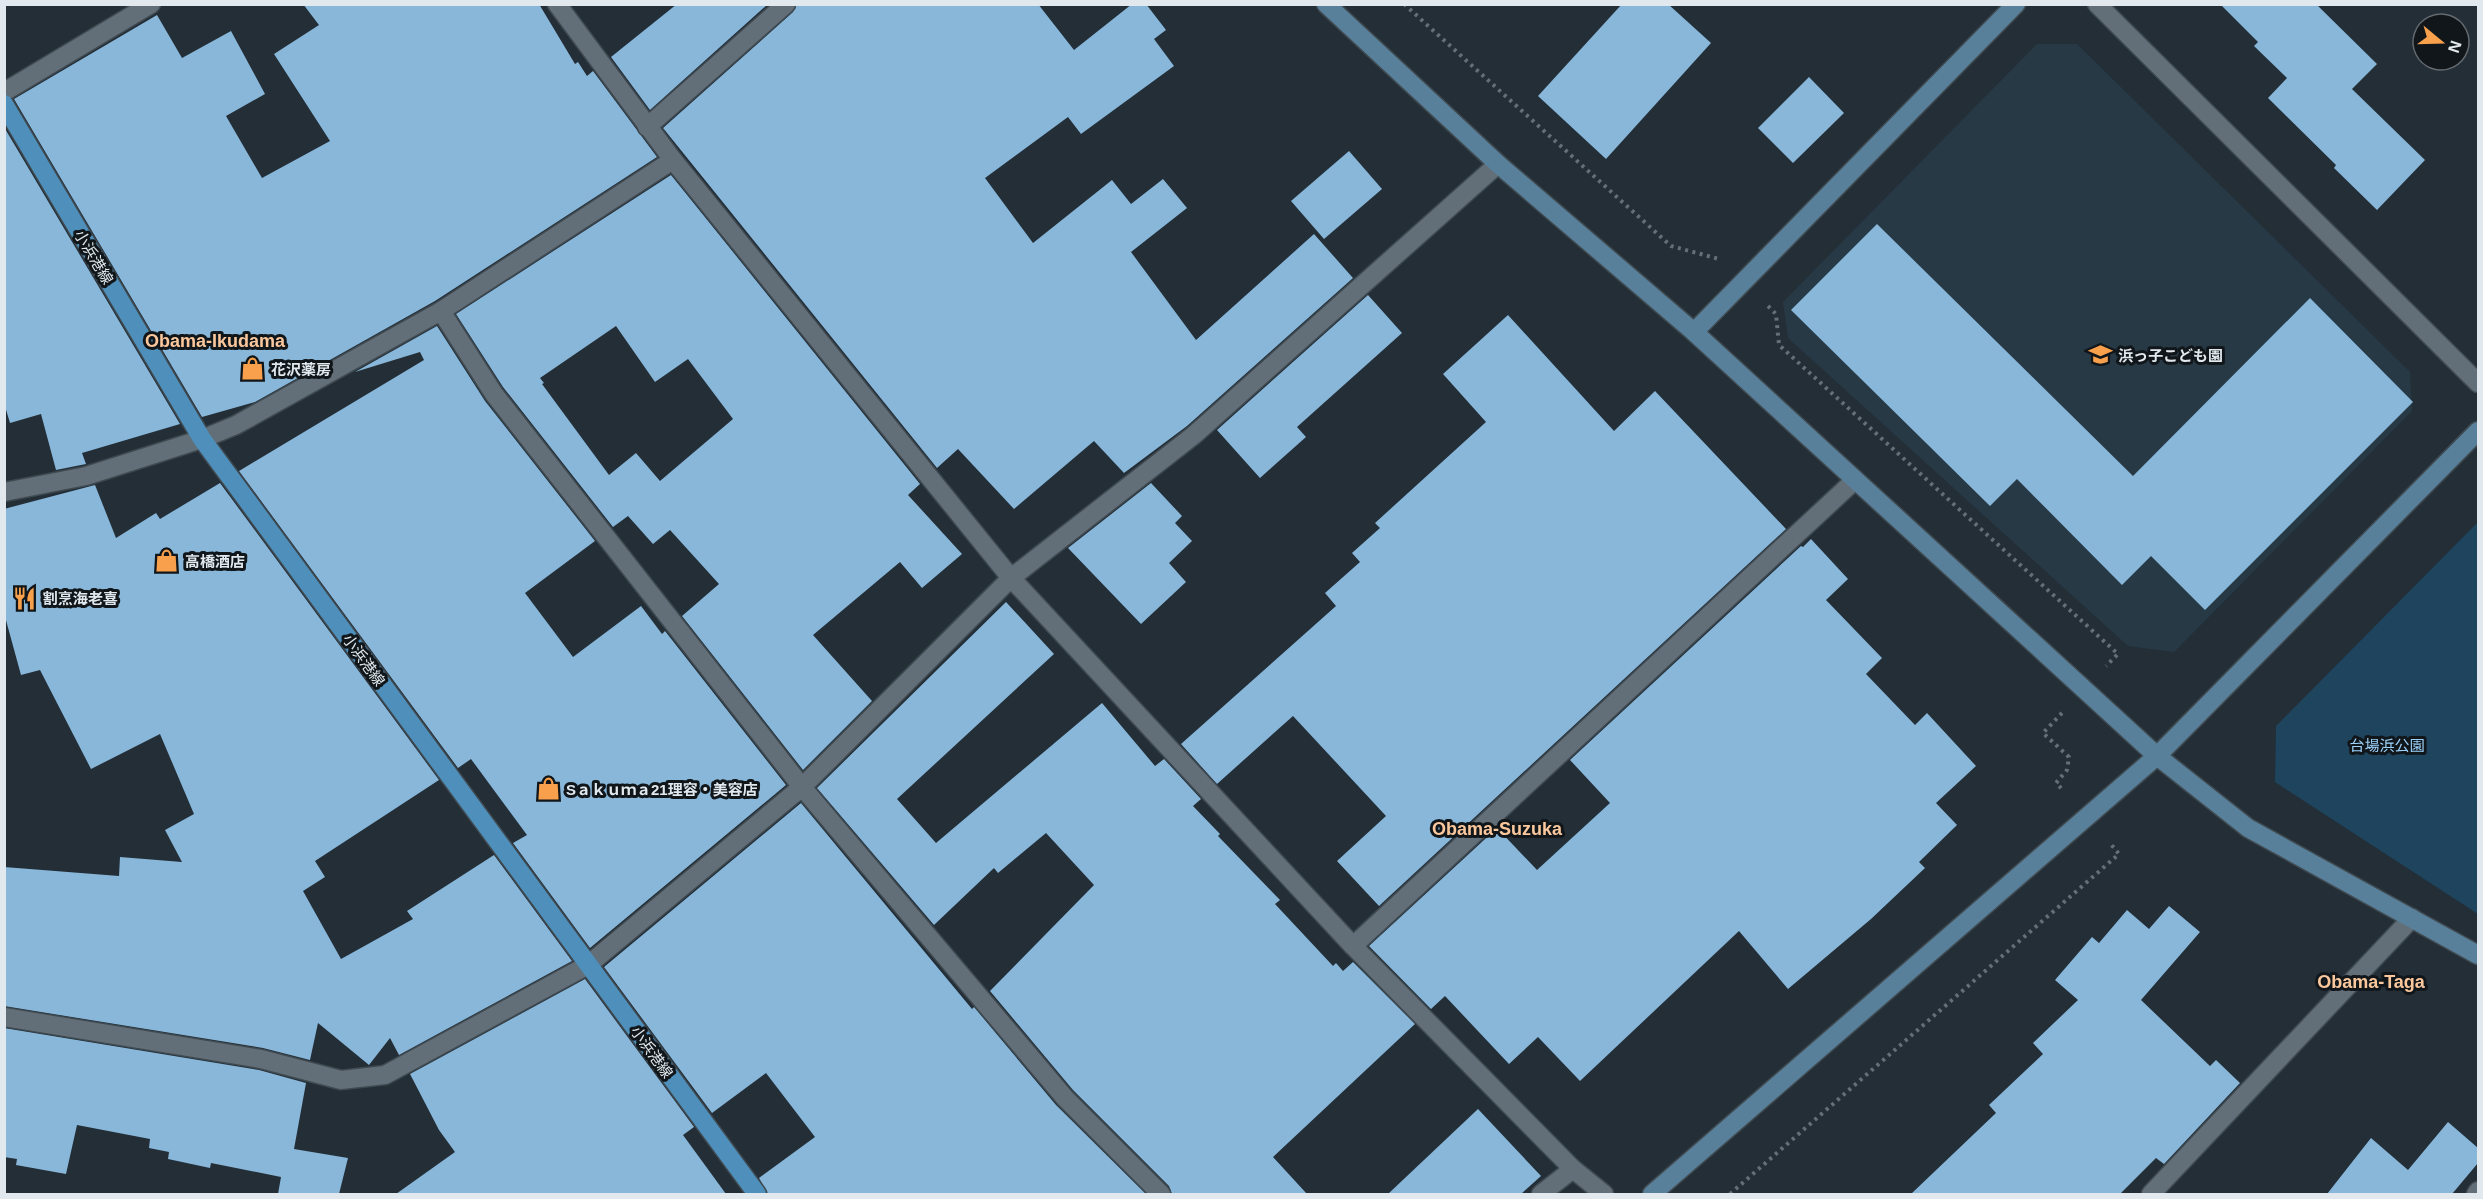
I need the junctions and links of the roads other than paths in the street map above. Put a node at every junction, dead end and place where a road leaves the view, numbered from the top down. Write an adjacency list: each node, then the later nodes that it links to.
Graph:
1 (151, 4): 7 (street)
2 (557, 4): 9 (street)
3 (786, 4): 9 (street)
4 (1326, 4): 11 (street)
5 (2016, 4): 13 (street)
6 (2097, 4): 14 (street)
7 (4, 92)
8 (4, 104): 16 (main road, 小浜港線)
9 (647, 127): 10 (street)
10 (673, 160): 12 (street); 19 (street)
11 (1498, 164): 13 (street); 19 (street)
12 (441, 311): 16 (street); 21 (street)
13 (1694, 332): 17 (street)
14 (2478, 383)
15 (2478, 431): 20 (street)
16 (202, 439): 18 (street); 25 (main road, 小浜港線)
17 (1855, 480): 20 (street); 23 (street)
18 (4, 492)
19 (1011, 578): 21 (street); 23 (street)
20 (2157, 756): 22 (street); 33 (street)
21 (802, 787): 25 (street); 30 (street)
22 (2412, 918): 24 (street); 28 (street)
23 (1353, 946): 27 (street)
24 (2478, 955)
25 (588, 965): 26 (street); 29 (main road, 小浜港線)
26 (4, 1017)
27 (1573, 1169): 31 (street); 32 (street)
28 (2157, 1193)
29 (757, 1194)
30 (1161, 1194)
31 (1541, 1194)
32 (1604, 1194)
33 (1652, 1194)

